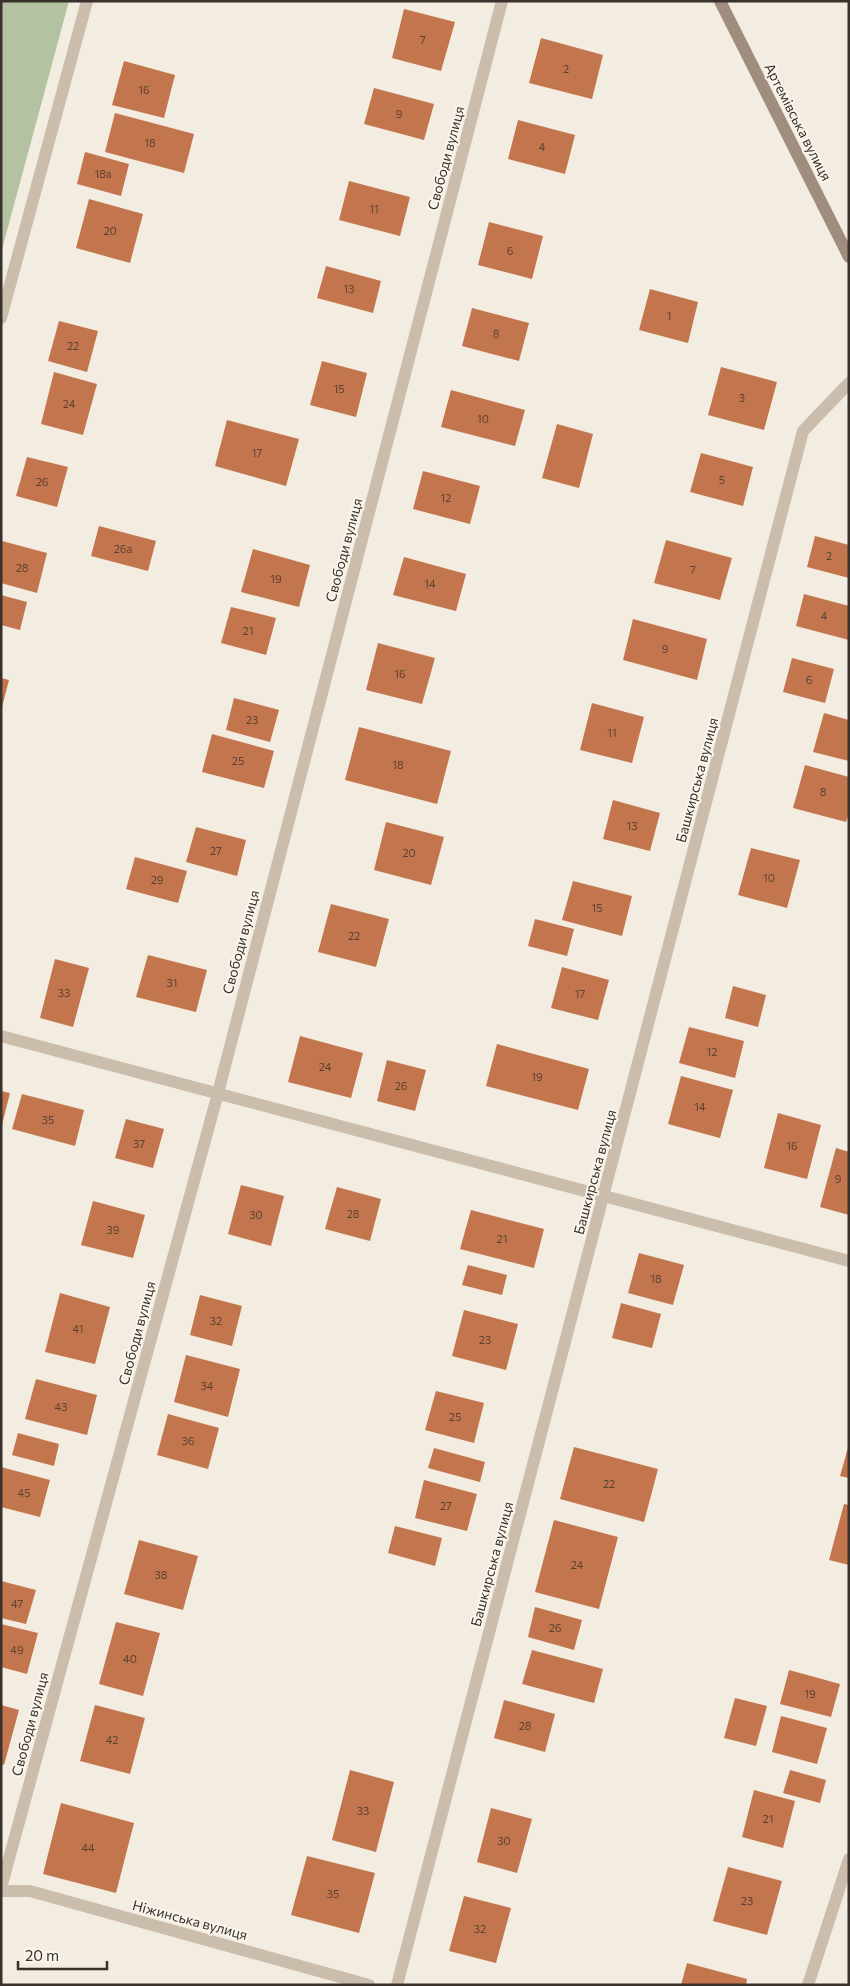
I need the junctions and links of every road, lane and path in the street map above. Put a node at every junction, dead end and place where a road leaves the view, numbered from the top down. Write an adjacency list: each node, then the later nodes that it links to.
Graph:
1 (86, 1): 5 (street)
2 (502, 1): 8 (street, Свободи вулиця)
3 (720, 1): 4 (main road, Артемівська вулиця)
4 (849, 257)
5 (1, 318)
6 (849, 383): 9 (street, Башкирська вулиця)
7 (1, 1036): 8 (street)
8 (218, 1093): 9 (street); 12 (street, Свободи вулиця)
9 (604, 1196): 10 (street); 14 (street, Башкирська вулиця)
10 (849, 1261)
11 (849, 1859): 15 (street)
12 (1, 1889): 13 (street, Ніжинська вулиця)
13 (369, 1985)
14 (397, 1985)
15 (808, 1985)

